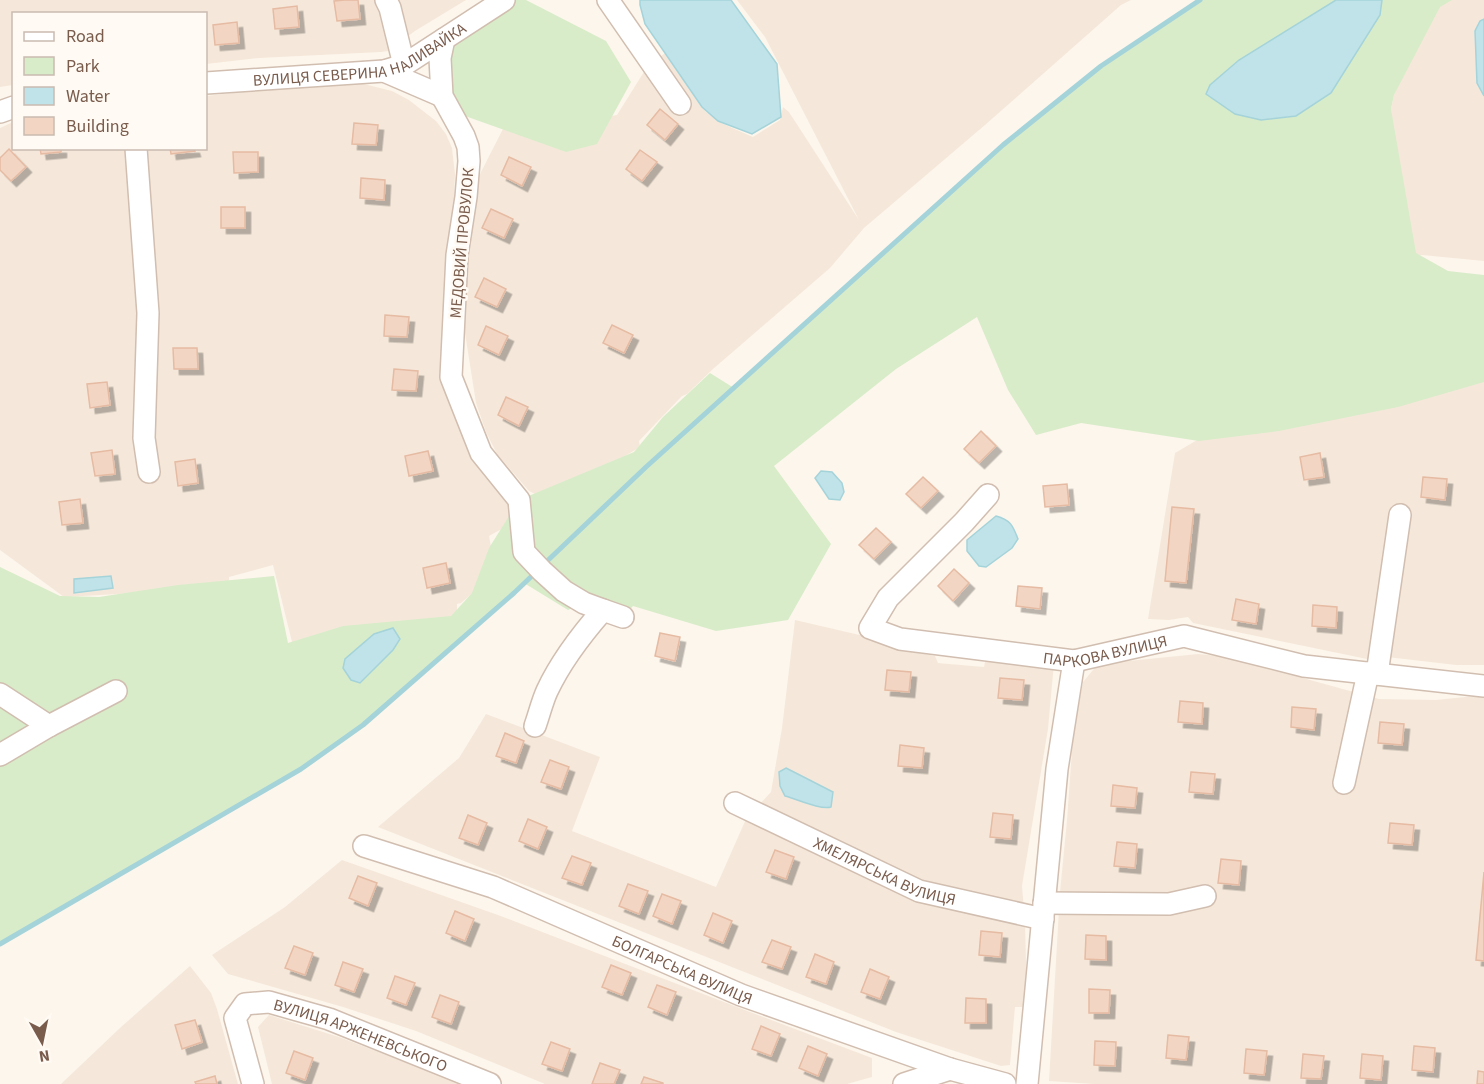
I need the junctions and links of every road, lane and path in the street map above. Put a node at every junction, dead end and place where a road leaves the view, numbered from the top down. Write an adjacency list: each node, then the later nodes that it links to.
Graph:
1 (386, 0): 5 (street)
2 (504, 0): 4 (street, ВУЛИЦЯ СЕВЕРИНА НАЛИВАЙКА)
3 (608, 0): 8 (street)
4 (444, 39): 5 (street, ВУЛИЦЯ СЕВЕРИНА НАЛИВАЙКА); 7 (street, МЕДОВИЙ ПРОВУЛОК)
5 (394, 68): 6 (street, ВУЛИЦЯ СЕВЕРИНА НАЛИВАЙКА); 7 (street)
6 (207, 83)
7 (442, 96): 13 (street, МЕДОВИЙ ПРОВУЛОК)
8 (680, 104)
9 (136, 150): 10 (street)
10 (148, 472)
11 (988, 495): 15 (street, ПАРКОВА ВУЛИЦЯ)
12 (1400, 515): 16 (street)
13 (603, 610): 14 (street, МЕДОВИЙ ПРОВУЛОК); 21 (street)
14 (623, 617)
15 (1074, 661): 16 (street, ПАРКОВА ВУЛИЦЯ); 27 (street)
16 (1372, 674): 17 (street, ПАРКОВА ВУЛИЦЯ); 23 (street)
17 (1484, 686)
18 (116, 692): 20 (street)
19 (0, 694): 20 (street)
20 (49, 726): 22 (street)
21 (535, 726)
22 (0, 755)
23 (1344, 783)
24 (735, 803): 27 (street, ХМЕЛЯРСЬКА ВУЛИЦЯ)
25 (364, 846): 28 (street, БОЛГАРСЬКА ВУЛИЦЯ)
26 (1205, 896): 27 (street, ХМЕЛЯРСЬКА ВУЛИЦЯ)
27 (1043, 911): 33 (street)
28 (950, 1069): 31 (street); 32 (street, БОЛГАРСЬКА ВУЛИЦЯ)
29 (253, 1084): 30 (street, ВУЛИЦЯ АРЖЕНЕВСЬКОГО)
30 (490, 1084)
31 (904, 1084)
32 (1005, 1084)
33 (1027, 1084)

